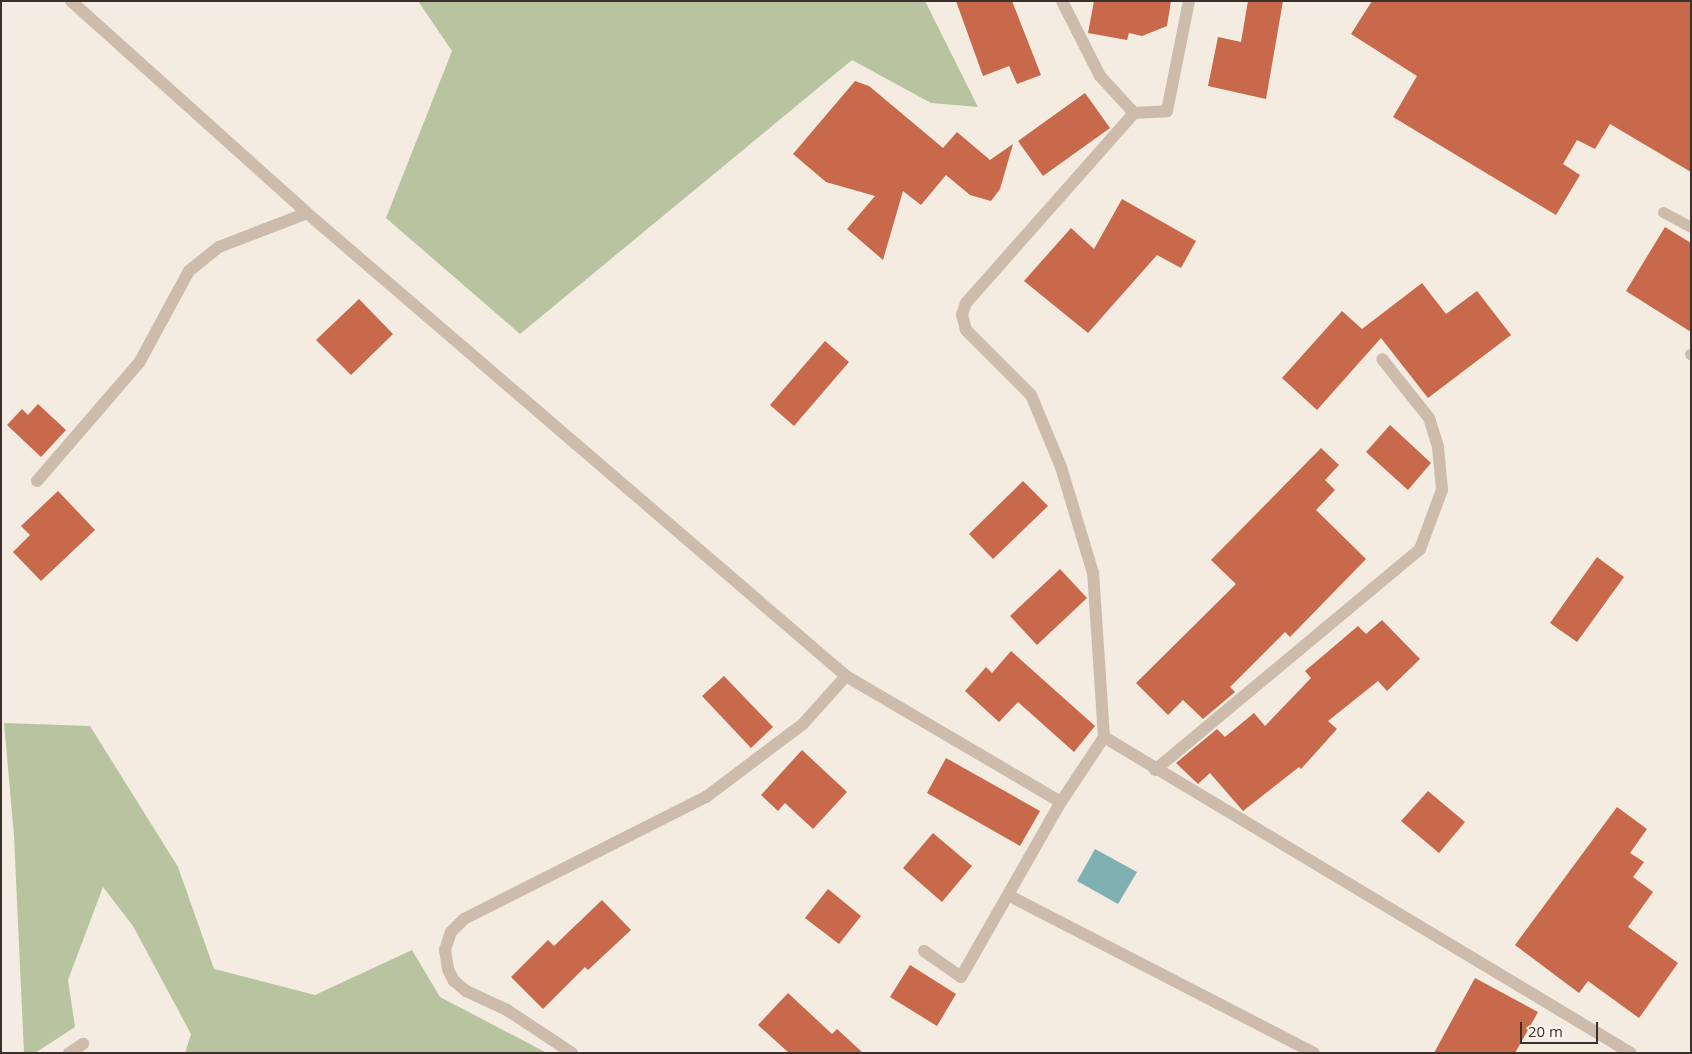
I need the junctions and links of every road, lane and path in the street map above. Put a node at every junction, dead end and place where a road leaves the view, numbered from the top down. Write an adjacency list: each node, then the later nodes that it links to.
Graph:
1 (71, 1): 6 (street)
2 (1062, 1): 4 (street)
3 (1189, 1): 4 (street)
4 (1134, 113): 11 (street)
5 (1663, 212): 7 (lane)
6 (307, 214): 9 (street); 10 (street)
7 (1691, 227)
8 (1382, 359): 12 (street)
9 (37, 481)
10 (846, 676): 13 (street); 18 (street)
11 (1104, 736): 12 (street); 13 (street)
12 (1155, 770): 20 (street)
13 (1061, 802): 14 (street)
14 (1008, 895): 15 (street); 19 (street)
15 (924, 951)
16 (83, 1044): 17 (street)
17 (70, 1053)
18 (572, 1053)
19 (1314, 1053)
20 (1631, 1053)

